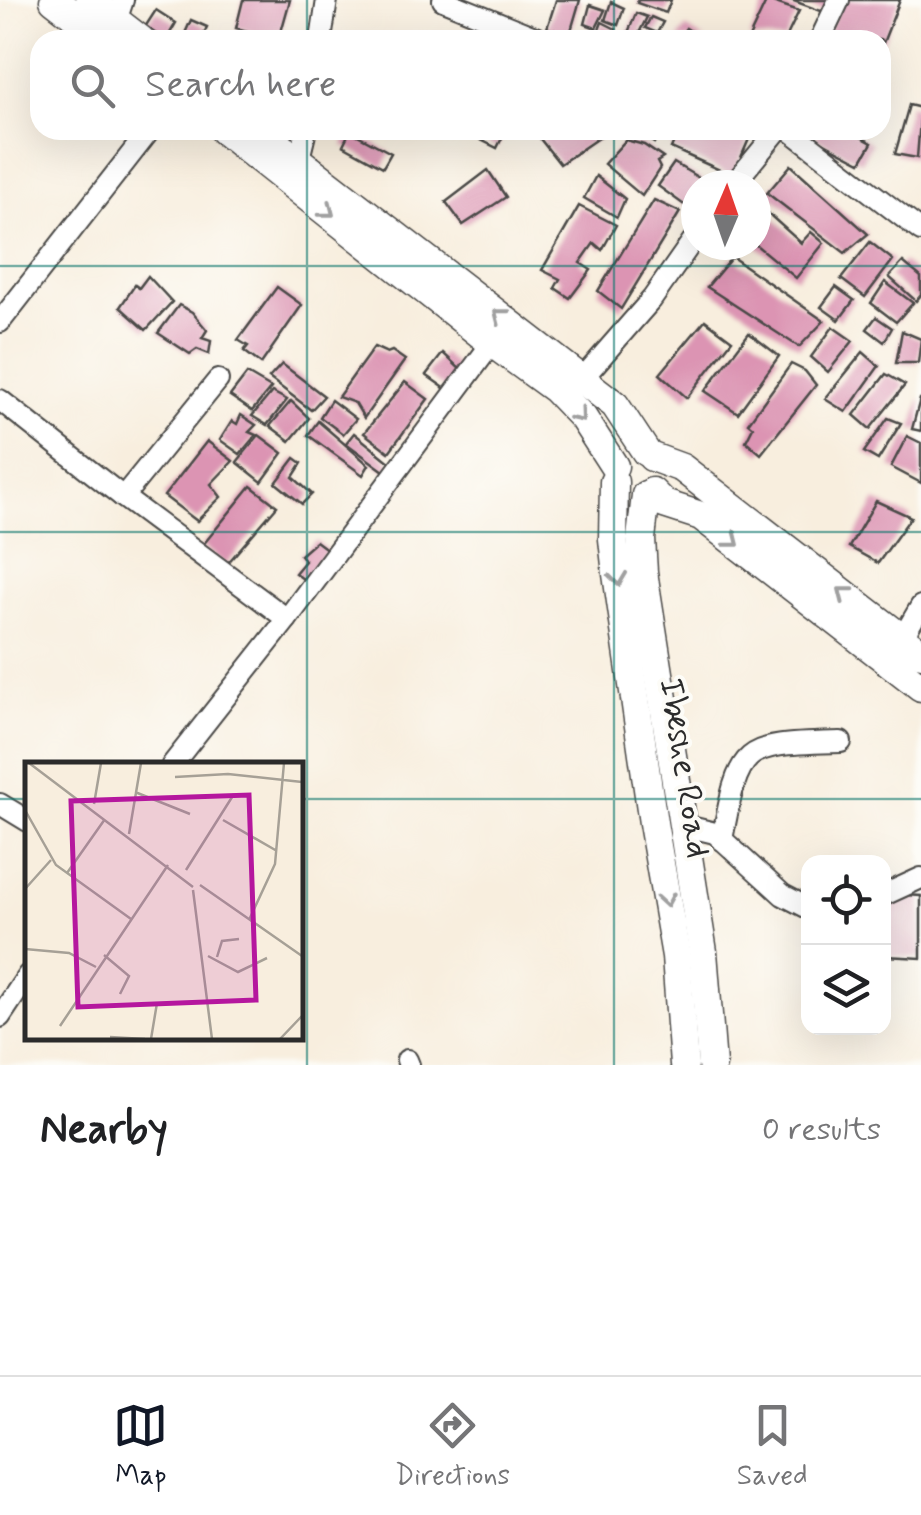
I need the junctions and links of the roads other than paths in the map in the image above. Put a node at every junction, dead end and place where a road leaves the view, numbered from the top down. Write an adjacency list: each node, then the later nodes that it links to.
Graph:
1 (54, 0): 6 (main road)
2 (89, 0): 6 (main road)
3 (327, 0): 7 (street)
4 (443, 0): 8 (street)
5 (839, 0): 9 (street)
6 (115, 20)
7 (322, 30)
8 (517, 30)
9 (825, 30)
10 (142, 140): 20 (street)
11 (240, 140): 17 (main road)
12 (268, 140): 17 (main road)
13 (304, 140): 17 (street)
14 (770, 140): 16 (street)
15 (803, 140): 18 (street)
16 (745, 170)
17 (296, 172): 21 (main road, one-way to 21); 22 (main road, one-way to 17)
18 (921, 231)
19 (681, 257): 22 (street)
20 (0, 322)
21 (492, 343): 26 (main road, one-way to 26); 30 (street)
22 (582, 379): 25 (main road)
23 (218, 380): 28 (street)
24 (0, 400): 28 (street)
25 (649, 454): 26 (main road); 27 (main road); 31 (main road, one-way to 25)
26 (614, 474): 27 (main road); 44 (main road, Ibeshe Road, one-way to 44)
27 (649, 493): 31 (main road, one-way to 31); 37 (main road, Ibeshe Road)
28 (123, 497): 30 (street)
29 (921, 606): 31 (street)
30 (286, 619): 34 (street)
31 (904, 651): 32 (main road)
32 (921, 687)
33 (841, 742): 38 (street)
34 (174, 762)
35 (0, 804): 36 (street)
36 (25, 818)
37 (682, 825): 38 (street); 45 (main road, Ibeshe Road)
38 (722, 840): 41 (street)
39 (921, 878): 40 (street)
40 (891, 891)
41 (801, 904)
42 (25, 980): 43 (street)
43 (0, 1017)
44 (684, 1065)
45 (712, 1065)

